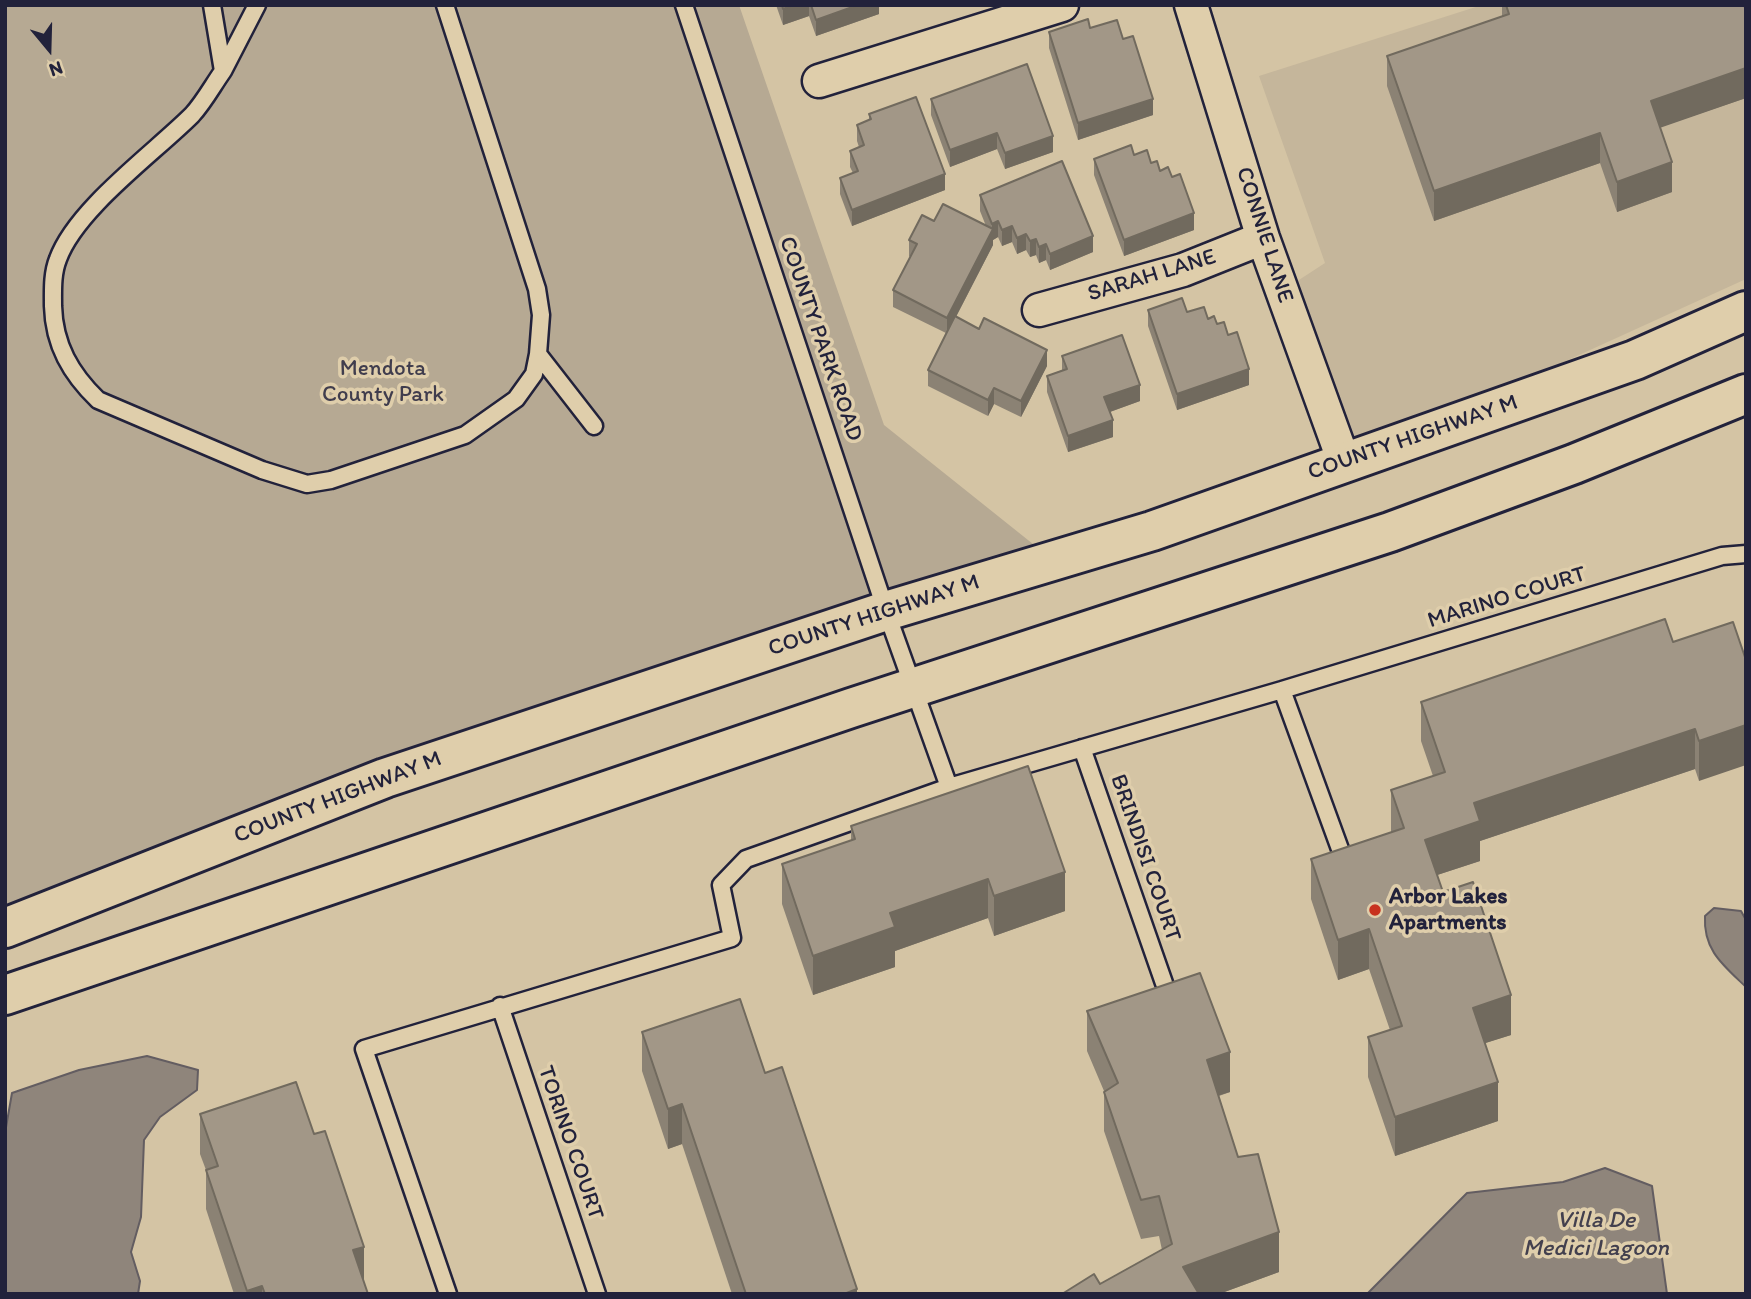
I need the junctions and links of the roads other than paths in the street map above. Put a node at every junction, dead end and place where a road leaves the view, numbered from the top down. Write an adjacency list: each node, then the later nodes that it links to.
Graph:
1 (212, 5): 7 (lane)
2 (257, 5): 7 (lane)
3 (445, 5): 12 (lane)
4 (684, 5): 17 (lane, COUNTY PARK ROAD)
5 (1062, 5): 8 (street)
6 (1191, 5): 9 (street, CONNIE LANE)
7 (223, 71): 12 (lane)
8 (819, 81)
9 (1263, 238): 10 (street, SARAH LANE); 15 (street, CONNIE LANE)
10 (1039, 310)
11 (1746, 311): 15 (main road, COUNTY HIGHWAY M)
12 (538, 354): 14 (lane)
13 (1746, 394): 18 (main road)
14 (594, 426)
15 (1344, 462): 17 (main road, COUNTY HIGHWAY M)
16 (1746, 554): 19 (lane, MARINO COURT)
17 (886, 611): 18 (lane, COUNTY PARK ROAD); 23 (main road, COUNTY HIGHWAY M)
18 (915, 687): 21 (lane, COUNTY PARK ROAD); 25 (main road)
19 (1282, 690): 20 (lane, MARINO COURT); 22 (lane)
20 (1082, 748): 21 (lane, MARINO COURT); 24 (lane, BRINDISI COURT)
21 (949, 787): 26 (lane, MARINO COURT)
22 (1344, 860)
23 (5, 928)
24 (1164, 984)
25 (5, 995)
26 (500, 1006): 27 (lane); 28 (lane, TORINO COURT)
27 (448, 1294)
28 (597, 1294)

